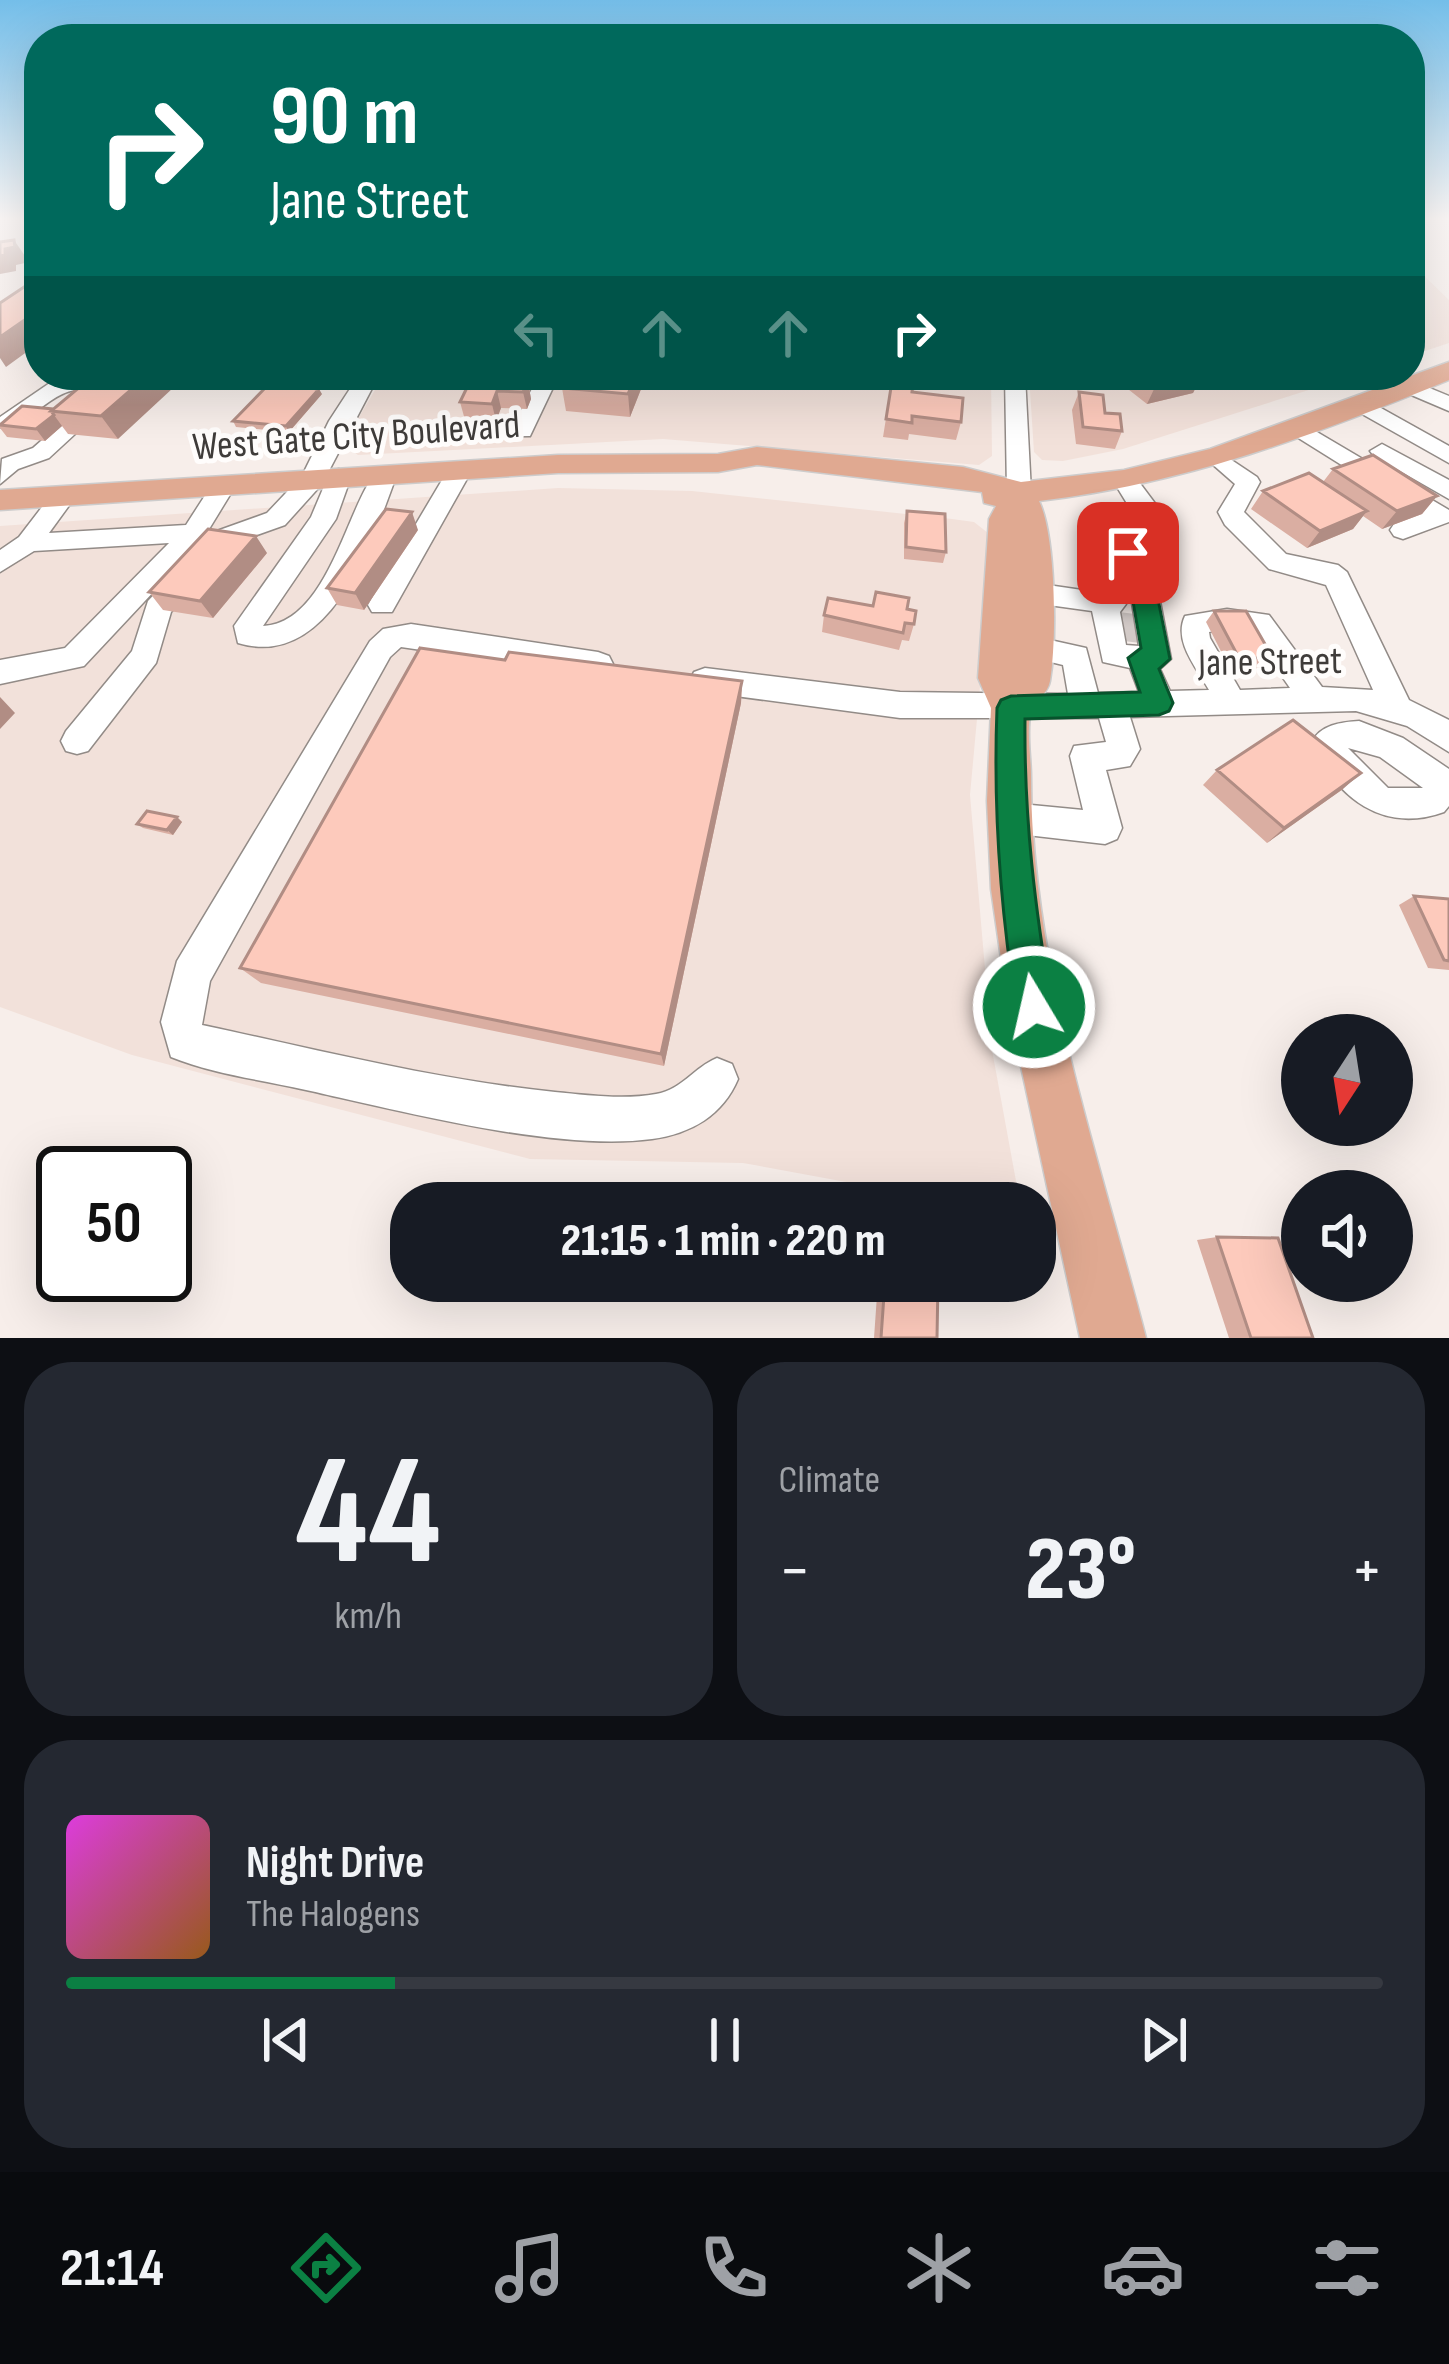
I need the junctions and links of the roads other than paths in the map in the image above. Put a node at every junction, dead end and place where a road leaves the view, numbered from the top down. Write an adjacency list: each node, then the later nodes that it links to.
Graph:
1 (48, 390): 10 (street)
2 (101, 390): 21 (street)
3 (360, 390): 19 (street)
4 (542, 390): 11 (street)
5 (1015, 390): 24 (street)
6 (1400, 390): 9 (main road, West Gate City Boulevard)
7 (1419, 390): 8 (street)
8 (1449, 404)
9 (1363, 405): 12 (main road, West Gate City Boulevard); 14 (street)
10 (10, 416)
11 (432, 430)
12 (1300, 430): 15 (main road, West Gate City Boulevard); 29 (street)
13 (1449, 434): 14 (street)
14 (1419, 438): 16 (street); 23 (street)
15 (1215, 456): 20 (main road, West Gate City Boulevard); 45 (street)
16 (1449, 456)
17 (460, 470): 18 (main road, West Gate City Boulevard); 24 (main road, West Gate City Boulevard); 35 (street)
18 (385, 475): 19 (main road, West Gate City Boulevard); 27 (street)
19 (326, 478): 22 (main road, West Gate City Boulevard); 26 (street); 28 (street)
20 (1124, 479): 24 (main road, West Gate City Boulevard); 33 (street)
21 (3, 485): 25 (main road, West Gate City Boulevard)
22 (224, 485): 25 (main road, West Gate City Boulevard); 30 (street)
23 (1449, 491)
24 (1018, 492): 34 (main road); 44 (main road)
25 (64, 496): 31 (street)
26 (325, 514): 27 (street); 27 (street); 28 (street)
27 (370, 514)
28 (276, 519): 47 (street)
29 (1402, 530)
30 (194, 533): 31 (street); 38 (street)
31 (28, 543): 32 (street)
32 (0, 563)
33 (1124, 588): 34 (street); 42 (street)
34 (1034, 593): 36 (main road)
35 (382, 604)
36 (1032, 647): 43 (street); 44 (main road)
37 (632, 669): 49 (street)
38 (0, 672)
39 (684, 676): 44 (street, Jane Street)
40 (1313, 700): 41 (street, Jane Street); 41 (street); 45 (street, Jane Street)
41 (1232, 702): 42 (street, Jane Street)
42 (1159, 703): 43 (street, Jane Street)
43 (1097, 705): 44 (street, Jane Street); 48 (street)
44 (1011, 708): 48 (main road)
45 (1397, 708): 46 (street, Jane Street)
46 (1449, 739)
47 (76, 740)
48 (1010, 818): 50 (main road)
49 (717, 1079)
50 (1113, 1338)

